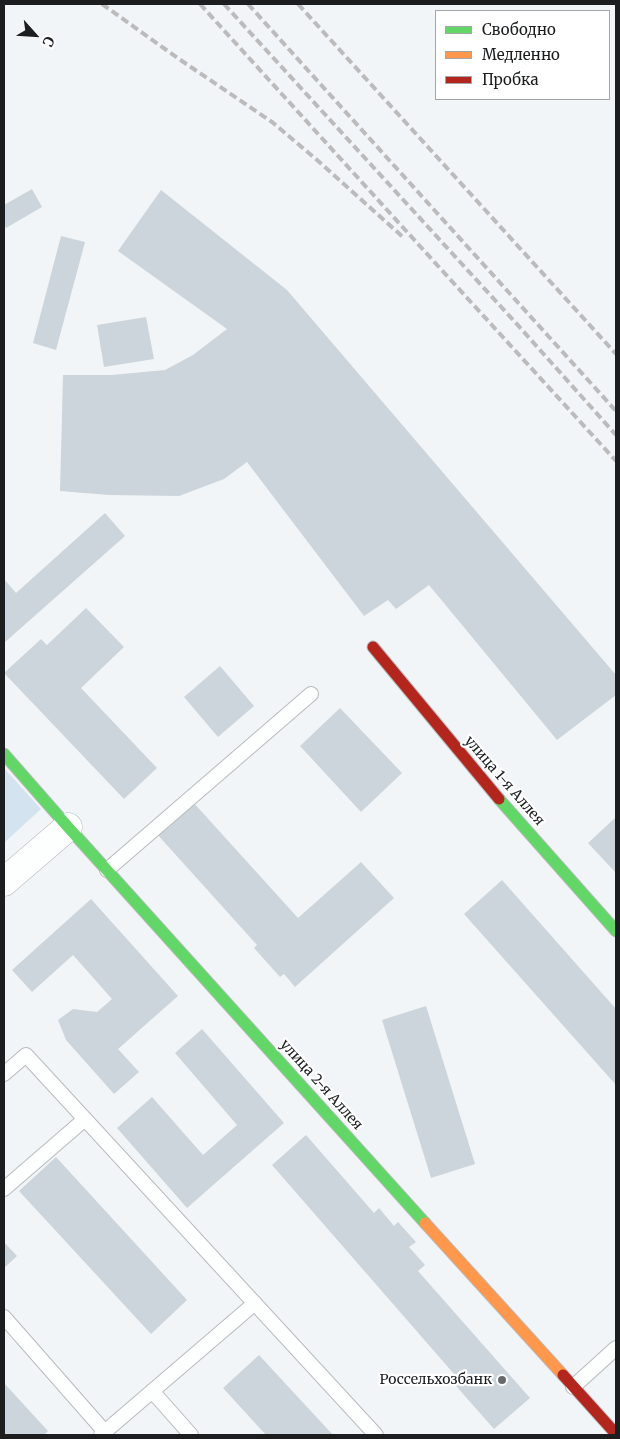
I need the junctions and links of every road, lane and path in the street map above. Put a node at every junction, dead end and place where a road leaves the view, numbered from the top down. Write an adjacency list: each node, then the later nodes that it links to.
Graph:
1 (373, 647): 7 (street, улица 1-я Аллея)
2 (311, 694): 5 (lane)
3 (4, 754): 4 (street, улица 2-я Аллея)
4 (68, 827): 5 (street, улица 2-я Аллея); 6 (street)
5 (107, 870): 14 (street, улица 2-я Аллея)
6 (4, 882)
7 (616, 931)
8 (4, 1074): 9 (lane)
9 (85, 1119): 10 (lane); 11 (lane)
10 (4, 1189)
11 (255, 1303): 15 (lane); 19 (lane)
12 (4, 1317): 16 (lane)
13 (616, 1348): 14 (lane)
14 (573, 1387): 17 (street, улица 2-я Аллея)
15 (152, 1391): 16 (lane); 18 (lane)
16 (103, 1434)
17 (616, 1434)
18 (192, 1435)
19 (376, 1435)

